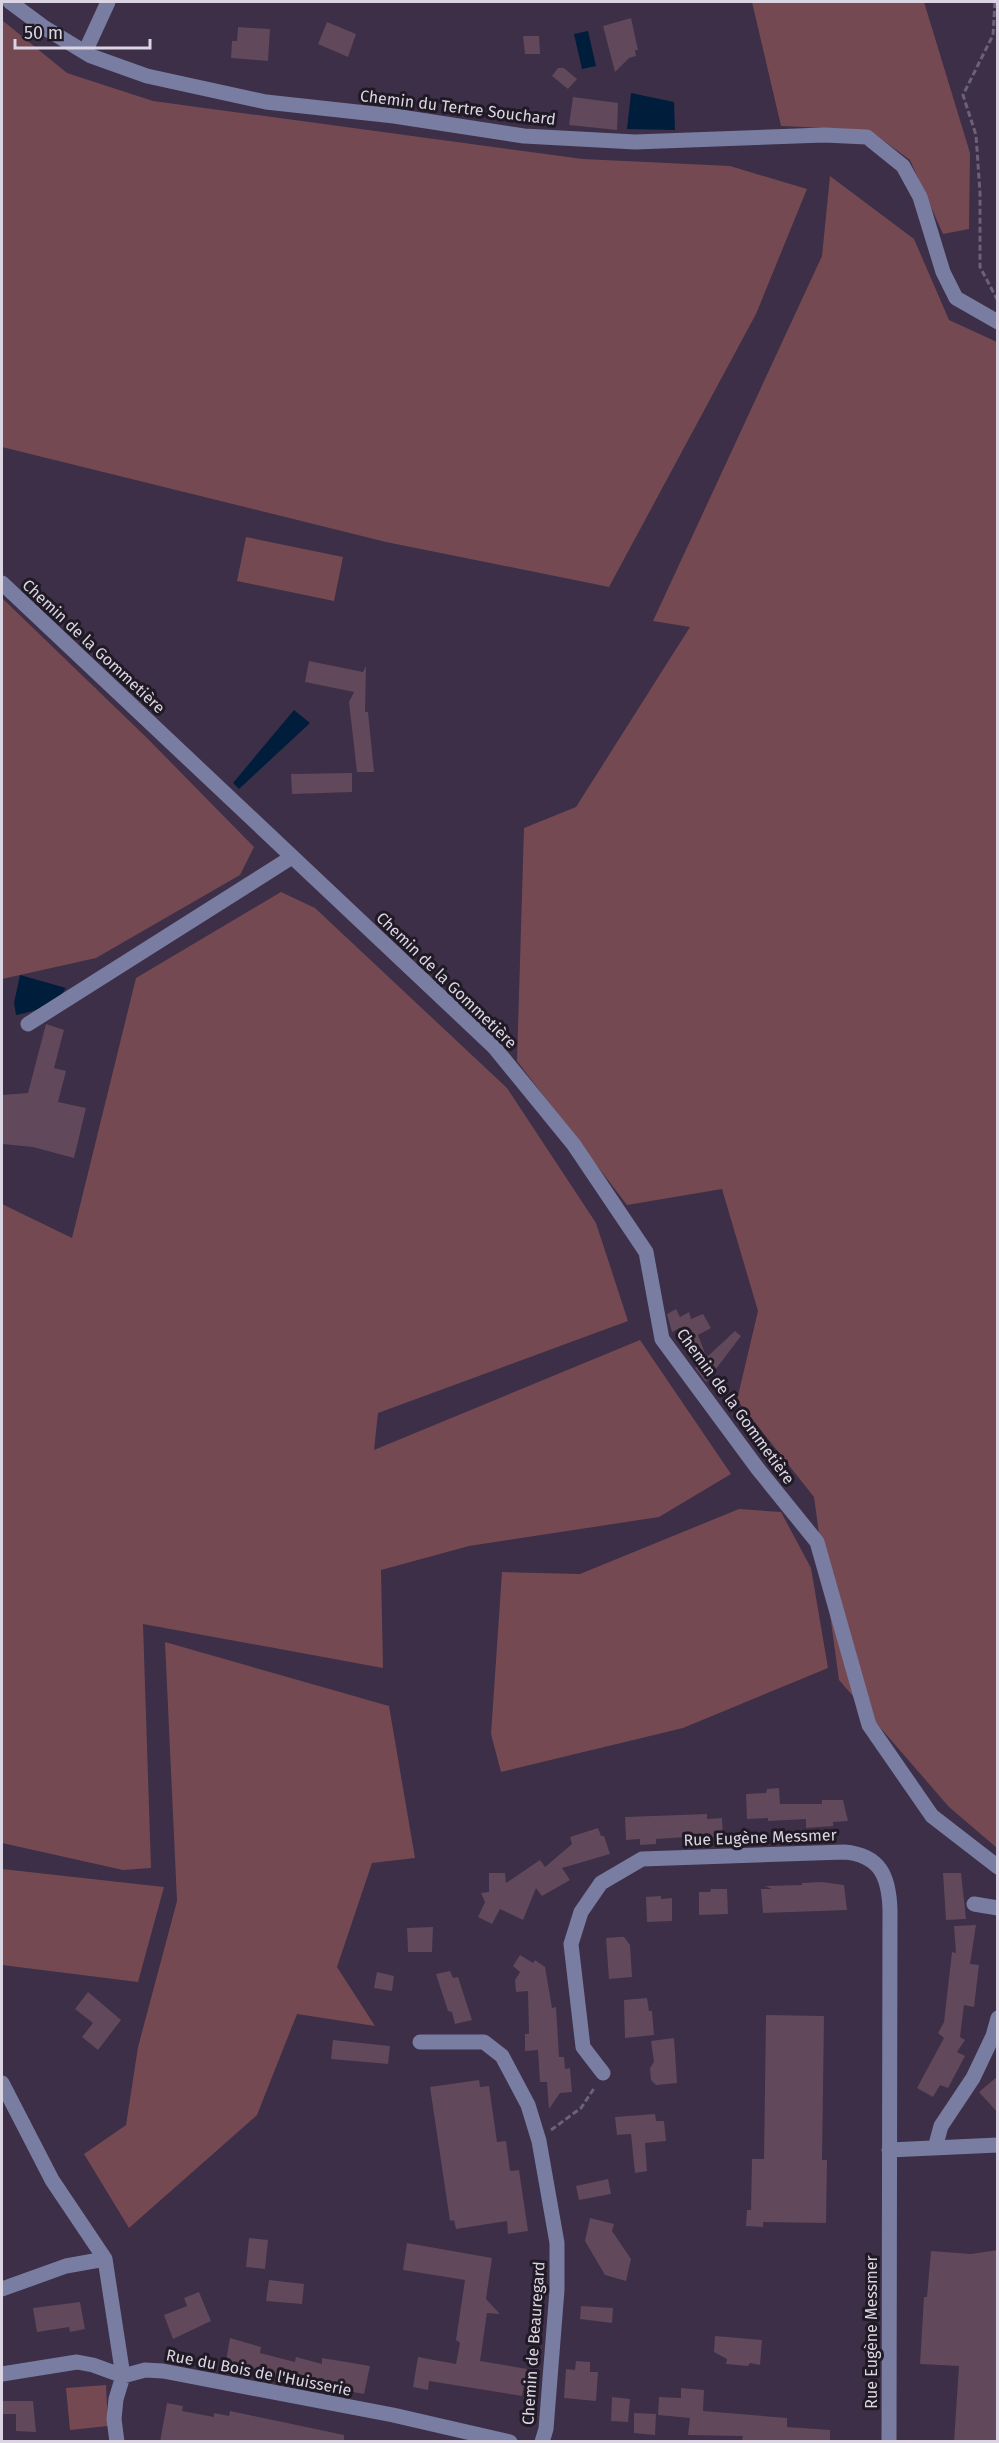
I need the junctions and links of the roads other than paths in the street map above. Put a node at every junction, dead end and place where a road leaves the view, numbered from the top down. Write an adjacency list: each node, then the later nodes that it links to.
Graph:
1 (10, 2): 3 (street, Chemin du Tertre Souchard)
2 (108, 2): 3 (street)
3 (85, 52): 4 (street, Chemin du Tertre Souchard)
4 (998, 322)
5 (2, 584): 6 (street, Chemin de la Gommetière)
6 (292, 856): 7 (street); 8 (street, Chemin de la Gommetière)
7 (28, 1024)
8 (998, 1867)
9 (974, 1904): 10 (street)
10 (998, 1908)
11 (998, 2018): 12 (street)
12 (995, 2036): 17 (street)
13 (420, 2042): 26 (street, Chemin de Beauregard)
14 (603, 2073): 18 (street, Rue Eugène Messmer)
15 (2, 2083): 19 (street)
16 (998, 2145): 17 (street)
17 (935, 2148): 18 (street)
18 (889, 2150): 27 (street, Rue Eugène Messmer)
19 (105, 2259): 20 (street); 22 (street)
20 (2, 2289)
21 (2, 2374): 22 (street)
22 (123, 2376): 23 (street, Rue du Bois de l'Huisserie); 24 (street)
23 (436, 2433): 25 (street, Rue du Bois de l'Huisserie)
24 (117, 2442)
25 (510, 2442)
26 (542, 2442)
27 (889, 2442)

